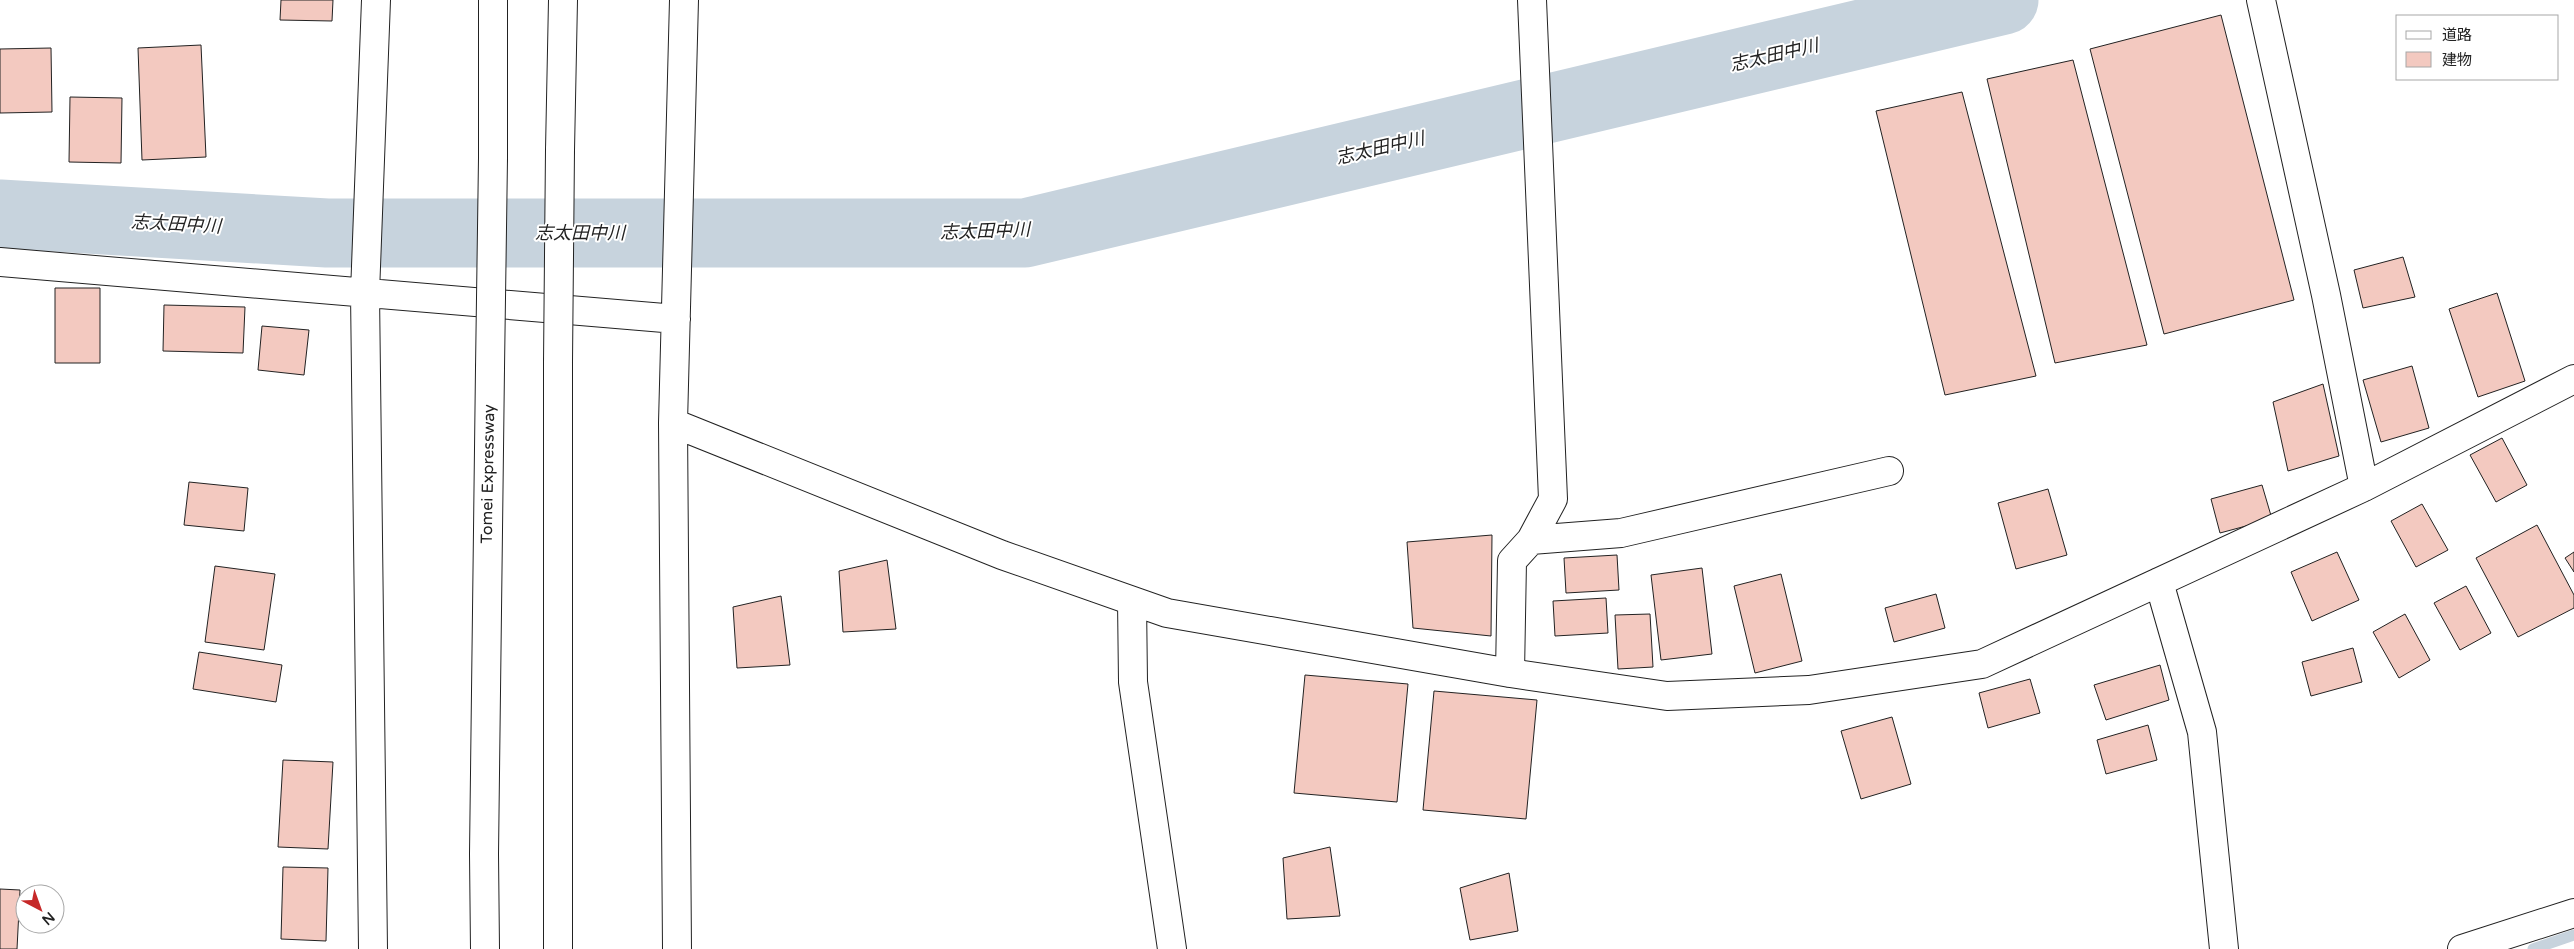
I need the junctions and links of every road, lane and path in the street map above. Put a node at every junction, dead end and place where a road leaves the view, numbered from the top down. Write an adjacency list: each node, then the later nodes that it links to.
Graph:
1 (376, 0): 8 (main road)
2 (493, 0): 20 (main road, Tomei Expressway, bridge)
3 (563, 0): 21 (main road, bridge)
4 (684, 0): 9 (main road)
5 (1532, 0): 14 (main road)
6 (2261, 0): 13 (main road)
7 (0, 262): 8 (main road)
8 (365, 293): 9 (main road); 19 (main road)
9 (676, 319): 11 (main road)
10 (2574, 379): 13 (main road)
11 (673, 423): 16 (main road); 22 (main road)
12 (1889, 471): 14 (main road)
13 (2364, 487): 15 (main road)
14 (1532, 540): 17 (main road)
15 (2159, 582): 17 (main road); 24 (main road)
16 (1132, 601): 17 (main road); 23 (main road)
17 (1510, 673)
18 (2574, 913): 25 (main road)
19 (373, 949)
20 (485, 949)
21 (558, 949)
22 (677, 949)
23 (1172, 949)
24 (2224, 949)
25 (2462, 949)

